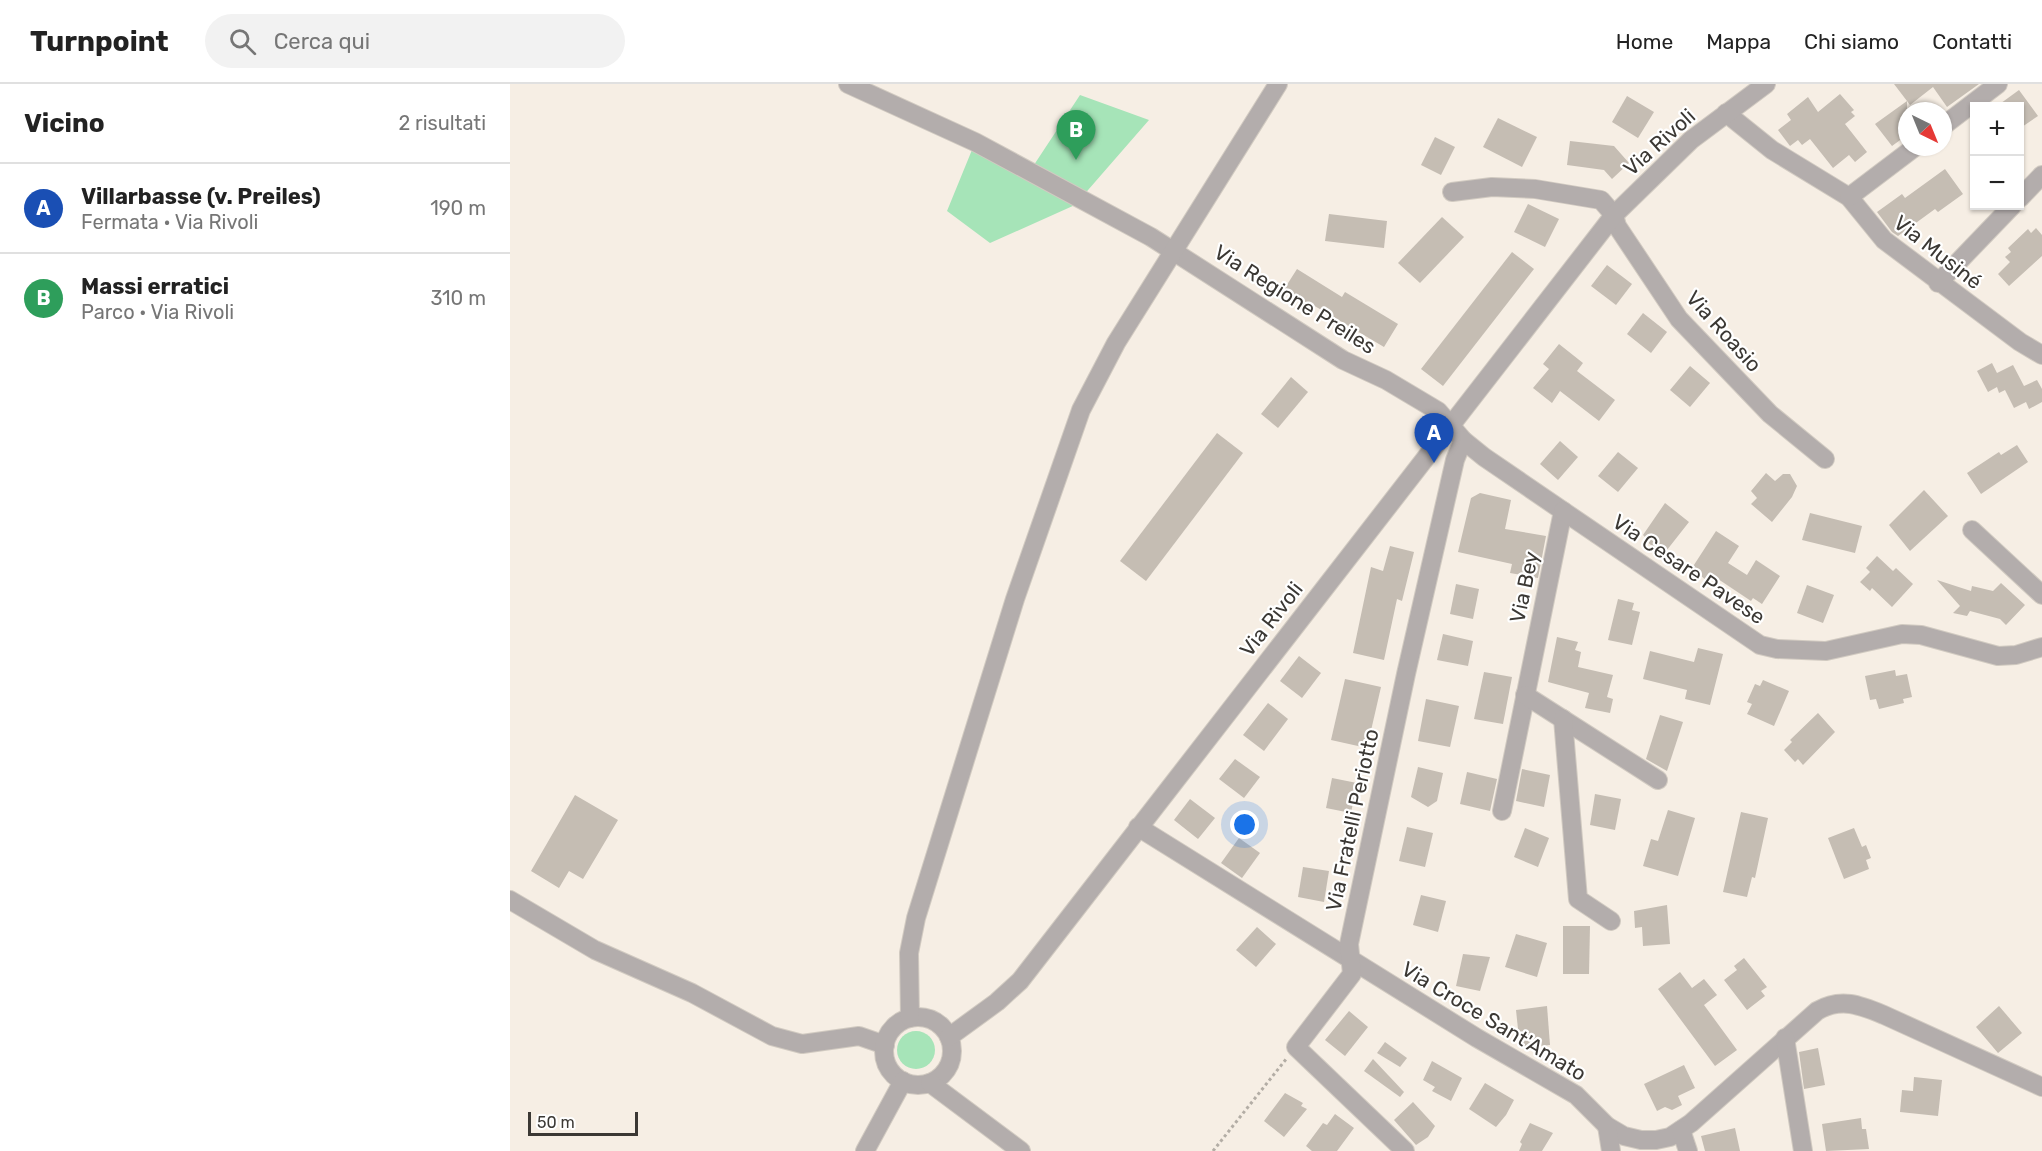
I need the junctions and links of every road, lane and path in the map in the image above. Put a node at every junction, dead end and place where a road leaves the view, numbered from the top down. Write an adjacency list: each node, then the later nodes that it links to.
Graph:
1 (848, 84): 14 (street, Via Regione Preiles)
2 (1278, 84): 14 (street)
3 (1766, 84): 5 (street, Via Rivoli)
4 (1996, 85): 6 (street)
5 (1726, 113): 11 (street, Via Musiné); 13 (street, Via Rivoli)
6 (1952, 119)
7 (1903, 156): 11 (street)
8 (2042, 175): 10 (street)
9 (1452, 192): 13 (street)
10 (2024, 193)
11 (1849, 197): 15 (street, Via Musiné)
12 (2008, 210): 15 (street)
13 (1614, 215): 17 (street, Via Rivoli); 19 (street, Via Roasio)
14 (1174, 251): 17 (street, Via Regione Preiles); 32 (street)
15 (1938, 282): 16 (street, Via Musiné)
16 (2042, 355)
17 (1451, 425): 18 (street); 28 (street, Via Rivoli)
18 (1463, 440): 20 (street); 31 (street, Via Fratelli Periotto)
19 (1825, 459)
20 (1563, 511): 23 (street, Via Cesare Pavese); 24 (street, Via Bey)
21 (1972, 530): 22 (street)
22 (2042, 595)
23 (2042, 647)
24 (1526, 695): 25 (street); 27 (street, Via Bey)
25 (1563, 719): 26 (street); 30 (street)
26 (1658, 780)
27 (1502, 811)
28 (1138, 827): 31 (street, Via Croce Sant'Amato); 33 (street, Via Rivoli)
29 (510, 900): 35 (street)
30 (1611, 921)
31 (1350, 959): 36 (street, Via Fratelli Periotto); 40 (street, Via Croce Sant'Amato)
32 (910, 1018): 33 (street); 35 (street)
33 (949, 1037): 38 (street)
34 (1785, 1038): 39 (street, Via Croce Sant'Amato); 41 (street, Via Croce Sant'Amato); 48 (street)
35 (885, 1045): 37 (street)
36 (1296, 1047): 44 (path); 45 (street)
37 (903, 1081): 38 (street); 42 (street)
38 (930, 1083): 43 (street)
39 (2042, 1087)
40 (1607, 1126): 41 (street, Via Croce Sant'Amato); 46 (street)
41 (1681, 1130): 47 (street)
42 (865, 1151)
43 (1022, 1151)
44 (1213, 1151)
45 (1405, 1151)
46 (1611, 1151)
47 (1688, 1151)
48 (1803, 1151)

